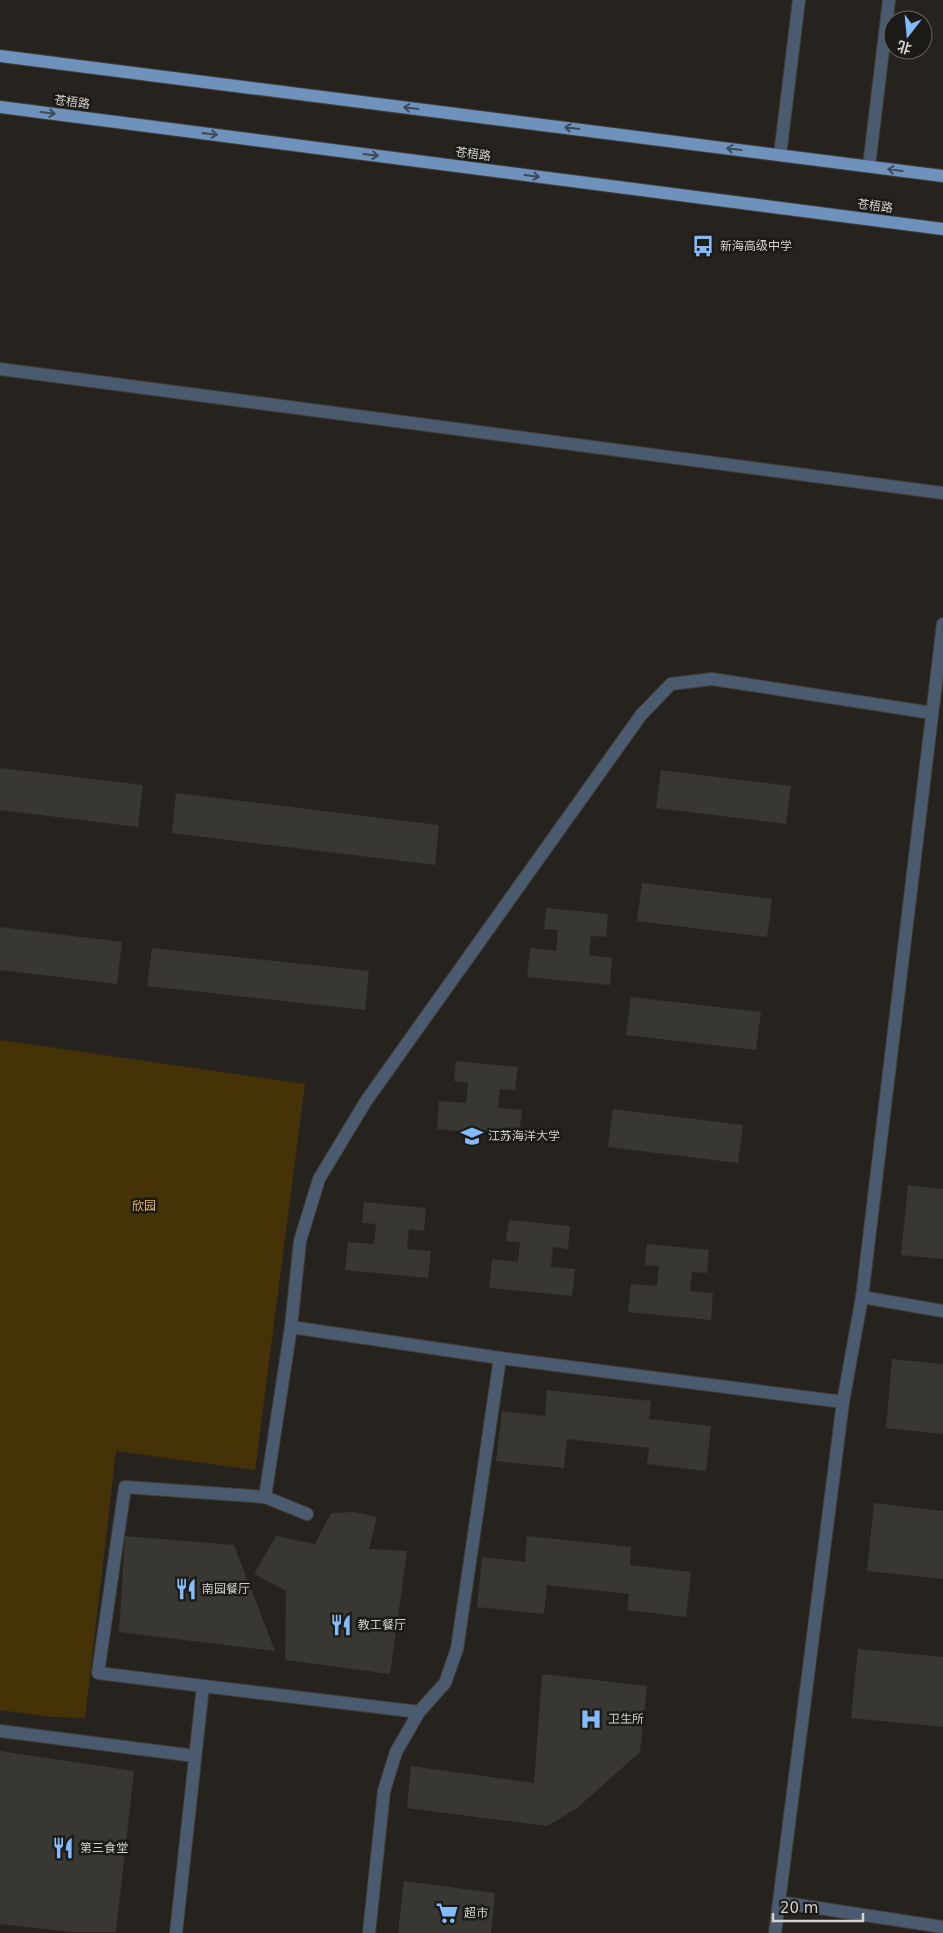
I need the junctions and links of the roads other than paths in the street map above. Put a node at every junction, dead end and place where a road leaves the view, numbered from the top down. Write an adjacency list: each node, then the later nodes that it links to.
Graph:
1 (798, 0): 5 (lane)
2 (889, 0): 6 (lane)
3 (0, 56): 5 (main road, one-way to 3)
4 (0, 107): 8 (main road, 苍梧路, one-way to 8)
5 (780, 155): 6 (main road)
6 (869, 166): 7 (main road, one-way to 6)
7 (943, 176)
8 (943, 229)
9 (0, 369): 10 (lane)
10 (943, 494)
11 (943, 624): 12 (lane)
12 (932, 713): 13 (lane); 15 (lane)
13 (862, 1297): 14 (lane); 17 (lane)
14 (943, 1311)
15 (291, 1327): 16 (lane); 18 (lane)
16 (500, 1358): 17 (lane); 21 (lane)
17 (844, 1402): 24 (lane)
18 (265, 1497): 19 (lane); 20 (lane)
19 (307, 1514)
20 (203, 1686): 21 (lane); 23 (lane)
21 (419, 1712): 27 (lane)
22 (0, 1730): 23 (lane)
23 (196, 1756): 26 (lane)
24 (779, 1902): 25 (lane); 28 (lane)
25 (943, 1927)
26 (176, 1933)
27 (369, 1933)
28 (775, 1933)

